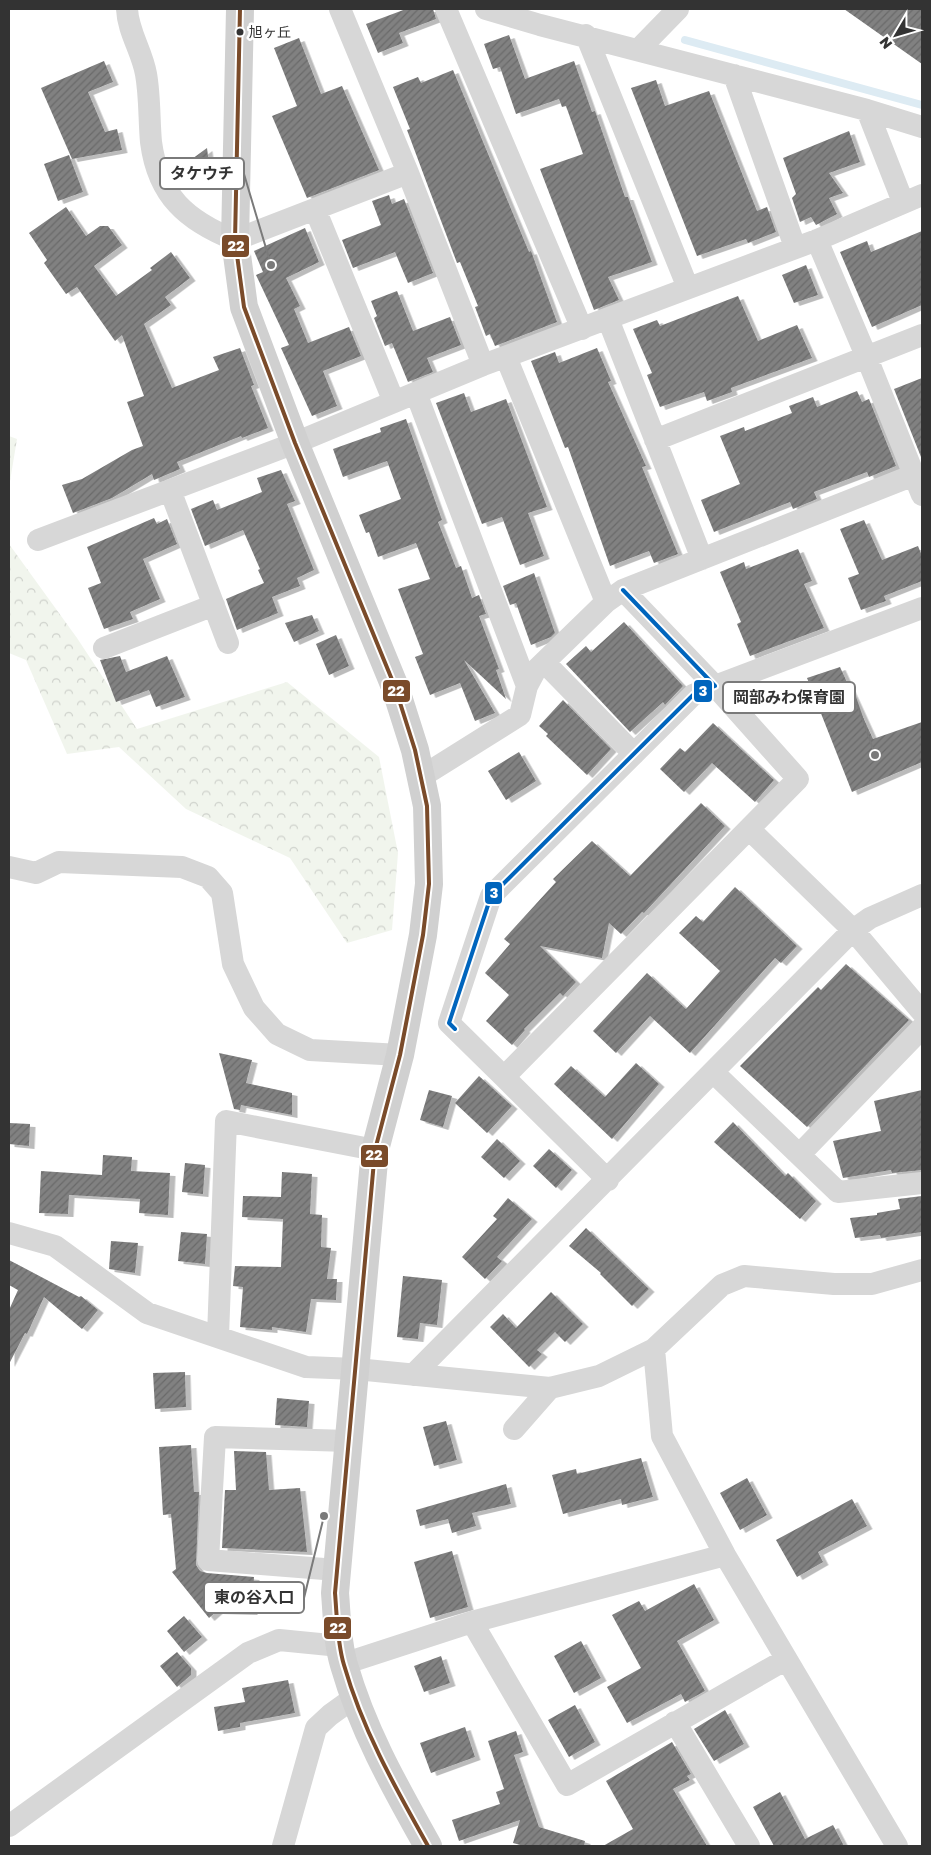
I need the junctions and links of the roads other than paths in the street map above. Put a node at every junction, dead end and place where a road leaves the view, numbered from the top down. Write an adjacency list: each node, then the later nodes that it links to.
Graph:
1 (127, 9): 15 (street)
2 (240, 9): 15 (main road)
3 (340, 9): 12 (street)
4 (446, 9): 20 (street)
5 (486, 9): 7 (street)
6 (678, 9): 8 (street)
7 (586, 35): 8 (street); 18 (street)
8 (639, 49): 9 (street)
9 (734, 75): 10 (street); 17 (street)
10 (867, 110): 11 (street); 13 (street)
11 (922, 127)
12 (408, 173): 14 (street); 24 (street)
13 (913, 199): 16 (street)
14 (315, 209): 15 (street); 26 (street)
15 (236, 240): 28 (main road)
16 (817, 240): 17 (street); 23 (street)
17 (795, 247): 18 (street)
18 (688, 288): 19 (street)
19 (608, 319): 20 (street); 27 (street)
20 (582, 329): 22 (street)
21 (922, 336): 23 (street)
22 (506, 357): 24 (street); 33 (street)
23 (868, 358): 27 (street); 29 (street)
24 (483, 365): 25 (street)
25 (416, 393): 26 (street); 39 (street)
26 (394, 402): 28 (street)
27 (655, 440): 32 (street)
28 (295, 442): 30 (street); 42 (main road)
29 (918, 485): 32 (street)
30 (170, 490): 31 (street); 34 (street)
31 (38, 540)
32 (702, 560): 33 (street)
33 (614, 596): 38 (street); 40 (street)
34 (214, 605): 36 (street); 37 (street)
35 (922, 608): 40 (street)
36 (228, 643)
37 (104, 648)
38 (544, 662): 39 (street); 41 (street)
39 (526, 686): 42 (street)
40 (715, 686): 41 (street); 43 (street)
41 (634, 754): 51 (street)
42 (421, 777): 49 (main road)
43 (749, 829): 46 (street); 51 (street)
44 (9, 867): 49 (street)
45 (922, 895): 46 (street)
46 (853, 930): 47 (street); 50 (street)
47 (922, 1012)
48 (922, 1028): 53 (street)
49 (400, 1055): 52 (main road)
50 (713, 1072): 53 (street); 54 (street)
51 (504, 1077): 54 (street)
52 (374, 1150): 58 (street); 60 (main road)
53 (800, 1154): 55 (street)
54 (608, 1180): 61 (street)
55 (922, 1183)
56 (9, 1234): 58 (street)
57 (922, 1270): 59 (street)
58 (218, 1336): 60 (street)
59 (654, 1349): 62 (street); 65 (street)
60 (356, 1369): 61 (street); 64 (main road)
61 (413, 1375): 62 (street)
62 (550, 1388): 63 (street)
63 (514, 1429)
64 (349, 1441): 66 (main road); 66 (street)
65 (725, 1556): 67 (street); 69 (street)
66 (337, 1570): 68 (main road)
67 (472, 1622): 68 (street); 71 (street)
68 (342, 1655): 70 (main road); 72 (street)
69 (785, 1660): 71 (street); 76 (street)
70 (355, 1697): 73 (street); 74 (main road)
71 (675, 1722): 75 (street)
72 (9, 1826)
73 (283, 1846)
74 (428, 1846)
75 (749, 1846)
76 (897, 1846)

